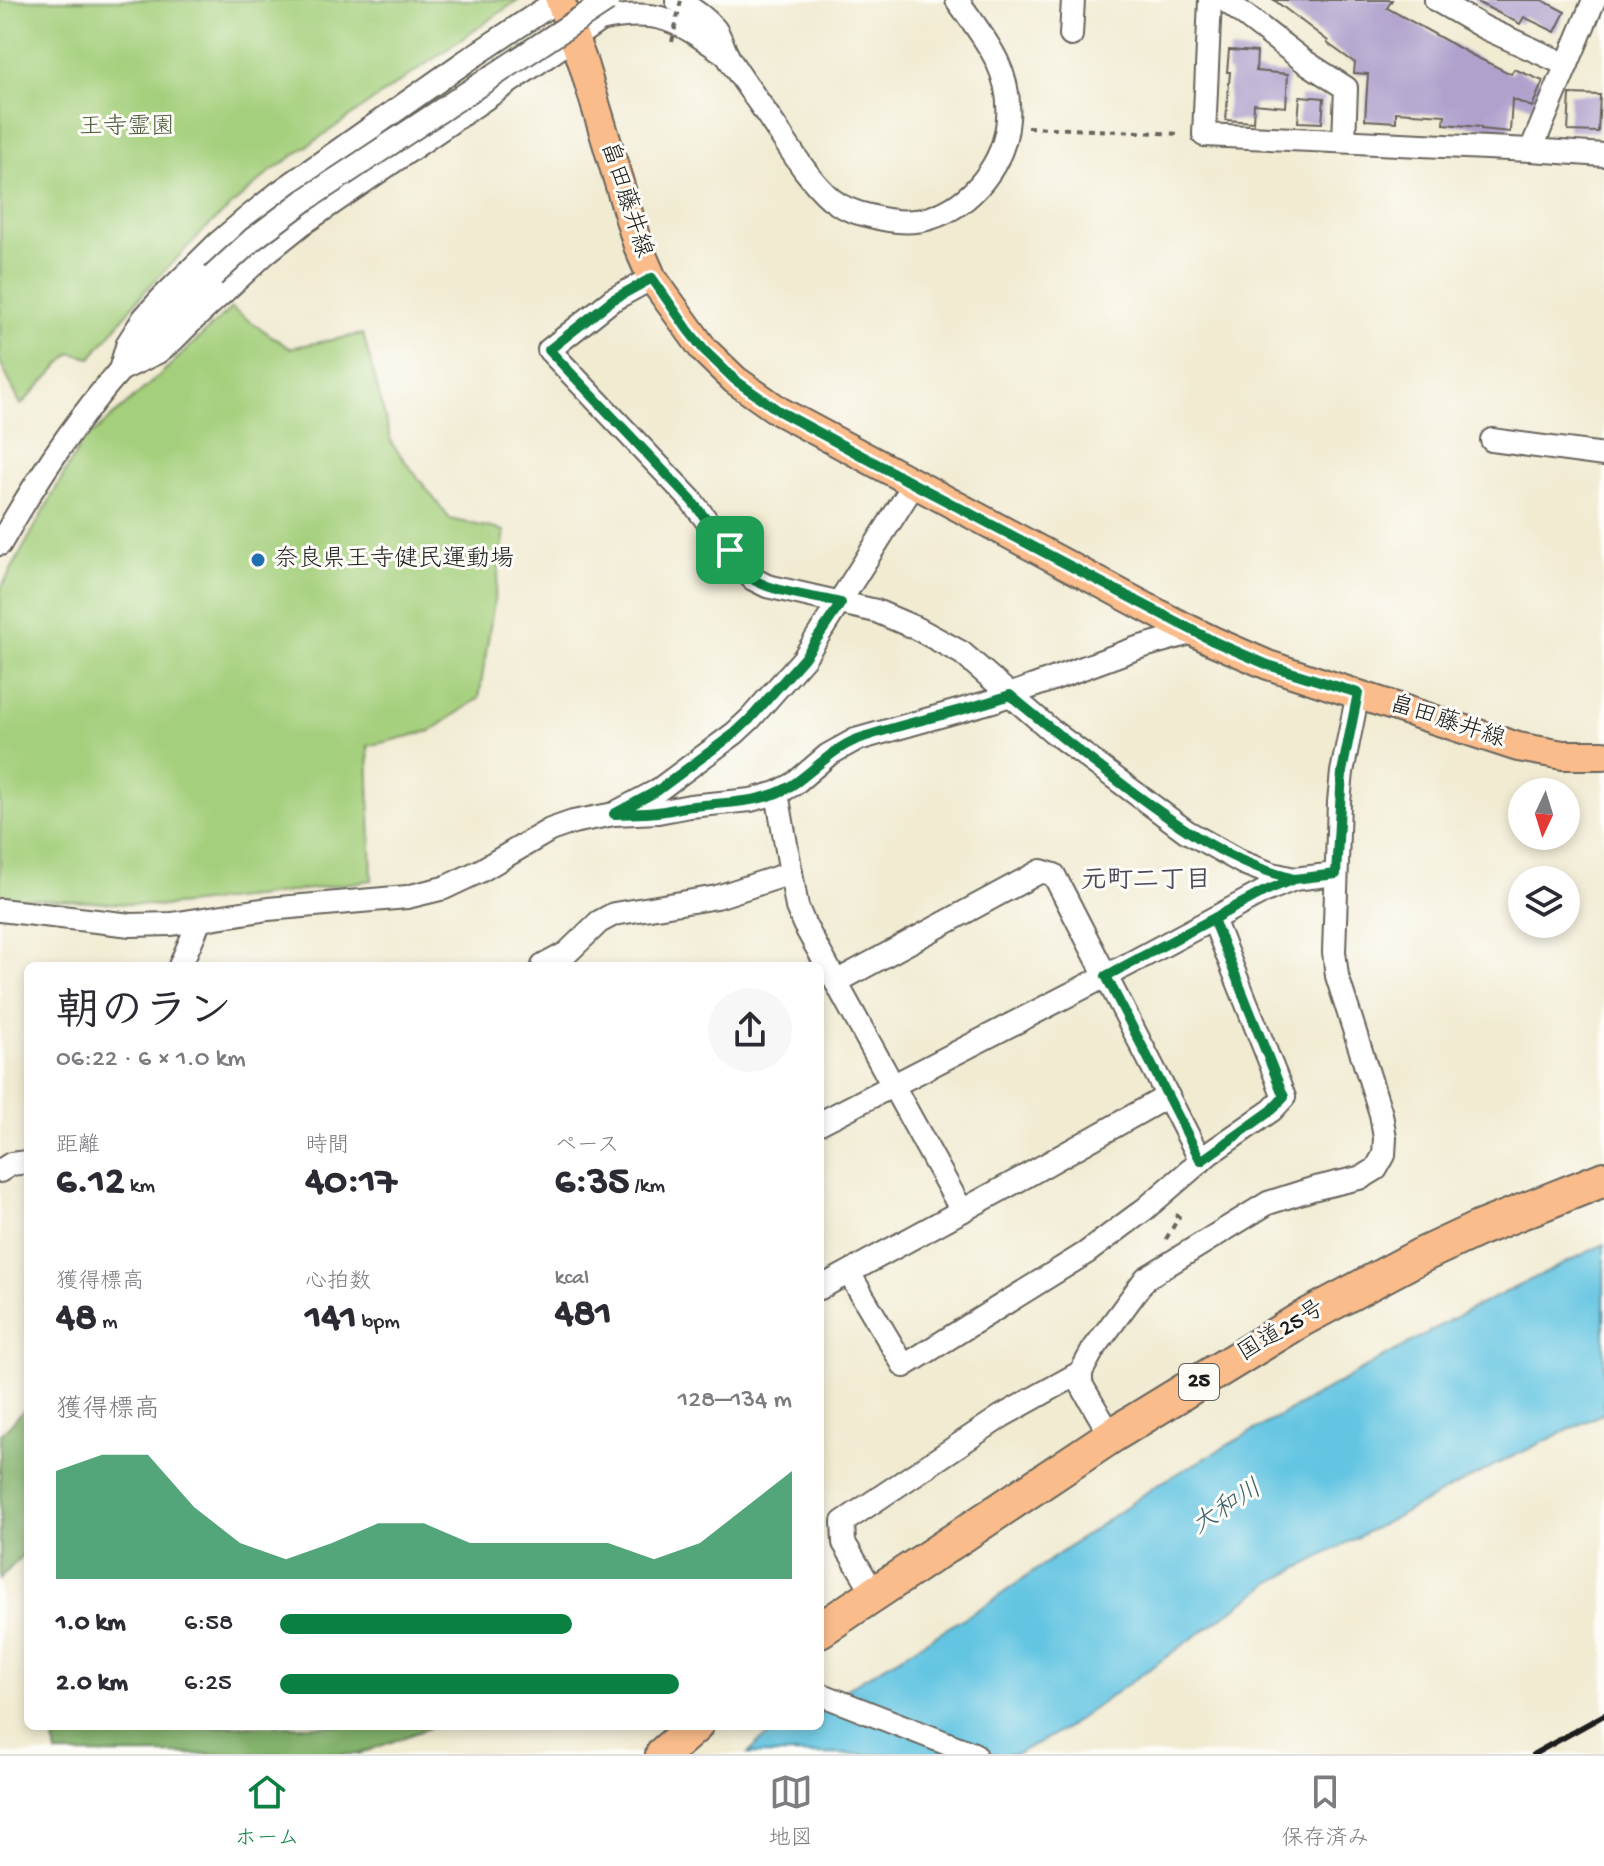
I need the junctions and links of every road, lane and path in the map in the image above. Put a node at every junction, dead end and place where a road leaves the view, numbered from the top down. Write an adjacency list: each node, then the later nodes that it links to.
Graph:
1 (559, 0): 11 (main road, 畠田藤井線); 21 (street)
2 (608, 0): 21 (street, bridge)
3 (679, 0): 12 (path, bridge); 13 (street)
4 (957, 0): 13 (street)
5 (1073, 0): 10 (street)
6 (1210, 0): 16 (street)
7 (1225, 0): 17 (street)
8 (1436, 0): 14 (street)
9 (1594, 0): 14 (street)
10 (1071, 35)
11 (574, 36): 13 (street); 20 (main road, 畠田藤井線); 21 (street)
12 (672, 42)
13 (727, 55)
14 (1567, 65): 18 (street)
15 (1029, 127): 16 (path)
16 (1204, 135): 17 (street)
17 (1344, 141): 18 (street)
18 (1531, 150): 19 (street)
19 (1604, 155)
20 (652, 278): 24 (main road, 畠田藤井線); 26 (street)
21 (120, 370): 25 (street)
22 (1492, 440): 23 (street)
23 (1604, 455)
24 (914, 484): 26 (street); 27 (main road, 畠田藤井線)
25 (0, 544)
26 (841, 603): 29 (street); 32 (street)
27 (1194, 632): 28 (main road, 畠田藤井線); 29 (street)
28 (1358, 693): 30 (main road, 畠田藤井線); 34 (street)
29 (1010, 695): 31 (street); 35 (street)
30 (1604, 755)
31 (777, 793): 32 (street); 33 (street)
32 (614, 814): 38 (street)
33 (791, 873): 40 (street); 41 (street)
34 (1336, 874): 35 (street); 54 (street)
35 (1294, 879): 37 (street)
36 (0, 910): 38 (street)
37 (1213, 919): 42 (street); 47 (street)
38 (200, 920): 39 (street)
39 (182, 962)
40 (550, 962)
41 (822, 962)
42 (1106, 976): 43 (street); 44 (street); 45 (street)
43 (830, 981): 44 (street)
44 (893, 1085): 46 (street); 51 (street)
45 (1168, 1096): 47 (street); 51 (street)
46 (824, 1121)
47 (1201, 1161): 52 (street)
48 (24, 1162): 49 (street)
49 (0, 1171)
50 (1604, 1179): 55 (highway, 国道25号 / 25)
51 (962, 1211): 52 (street)
52 (849, 1273): 53 (street)
53 (824, 1286)
54 (1081, 1372): 55 (street); 56 (street)
55 (1111, 1436): 56 (highway, 国道25号 / 25)
56 (874, 1593): 57 (highway, 国道25号 / 25)
57 (824, 1627)
58 (825, 1696): 61 (street)
59 (690, 1730): 60 (highway)
60 (663, 1754)
61 (974, 1754)

